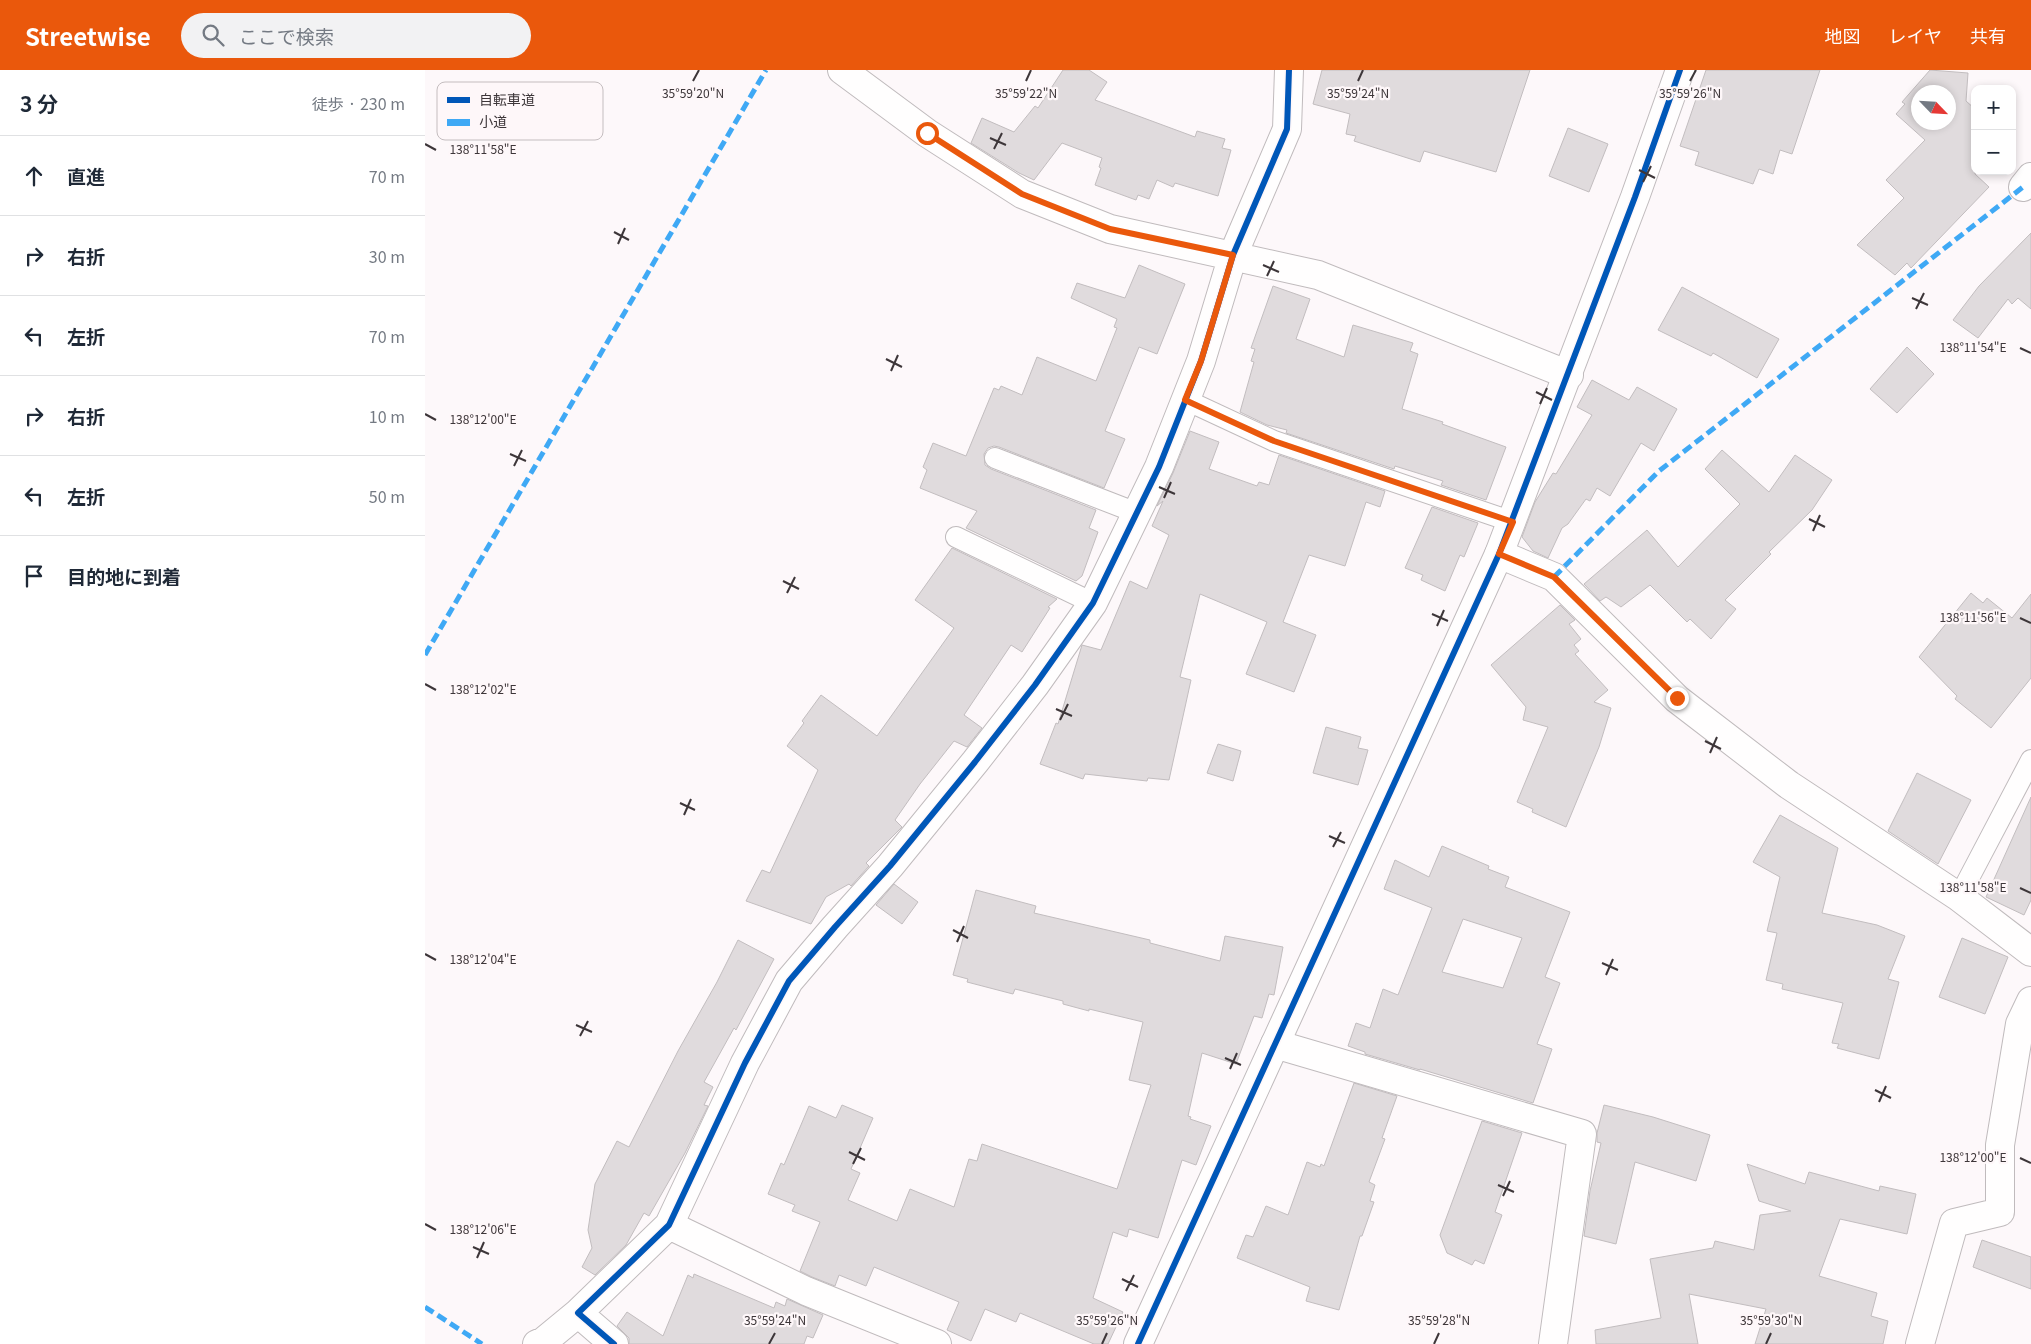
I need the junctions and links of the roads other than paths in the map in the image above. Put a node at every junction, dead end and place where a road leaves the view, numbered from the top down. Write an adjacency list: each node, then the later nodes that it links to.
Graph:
1 (842, 70): 4 (street)
2 (1289, 70): 4 (street)
3 (1680, 70): 5 (street)
4 (1233, 255): 5 (street); 6 (street)
5 (1569, 375): 9 (street)
6 (1185, 400): 8 (street); 9 (lane)
7 (995, 458): 8 (lane)
8 (1137, 513): 12 (street)
9 (1513, 522): 11 (street)
10 (956, 537): 12 (lane)
11 (1499, 554): 14 (street); 17 (street)
12 (1093, 603): 18 (street)
13 (2031, 760): 14 (lane)
14 (1959, 897): 15 (street)
15 (2031, 952)
16 (2031, 1001): 25 (street)
17 (1275, 1044): 23 (street); 24 (street)
18 (669, 1225): 19 (street); 22 (street)
19 (578, 1313): 20 (street); 21 (street)
20 (537, 1344)
21 (614, 1344)
22 (937, 1344)
23 (1138, 1344)
24 (1553, 1344)
25 (1920, 1344)

